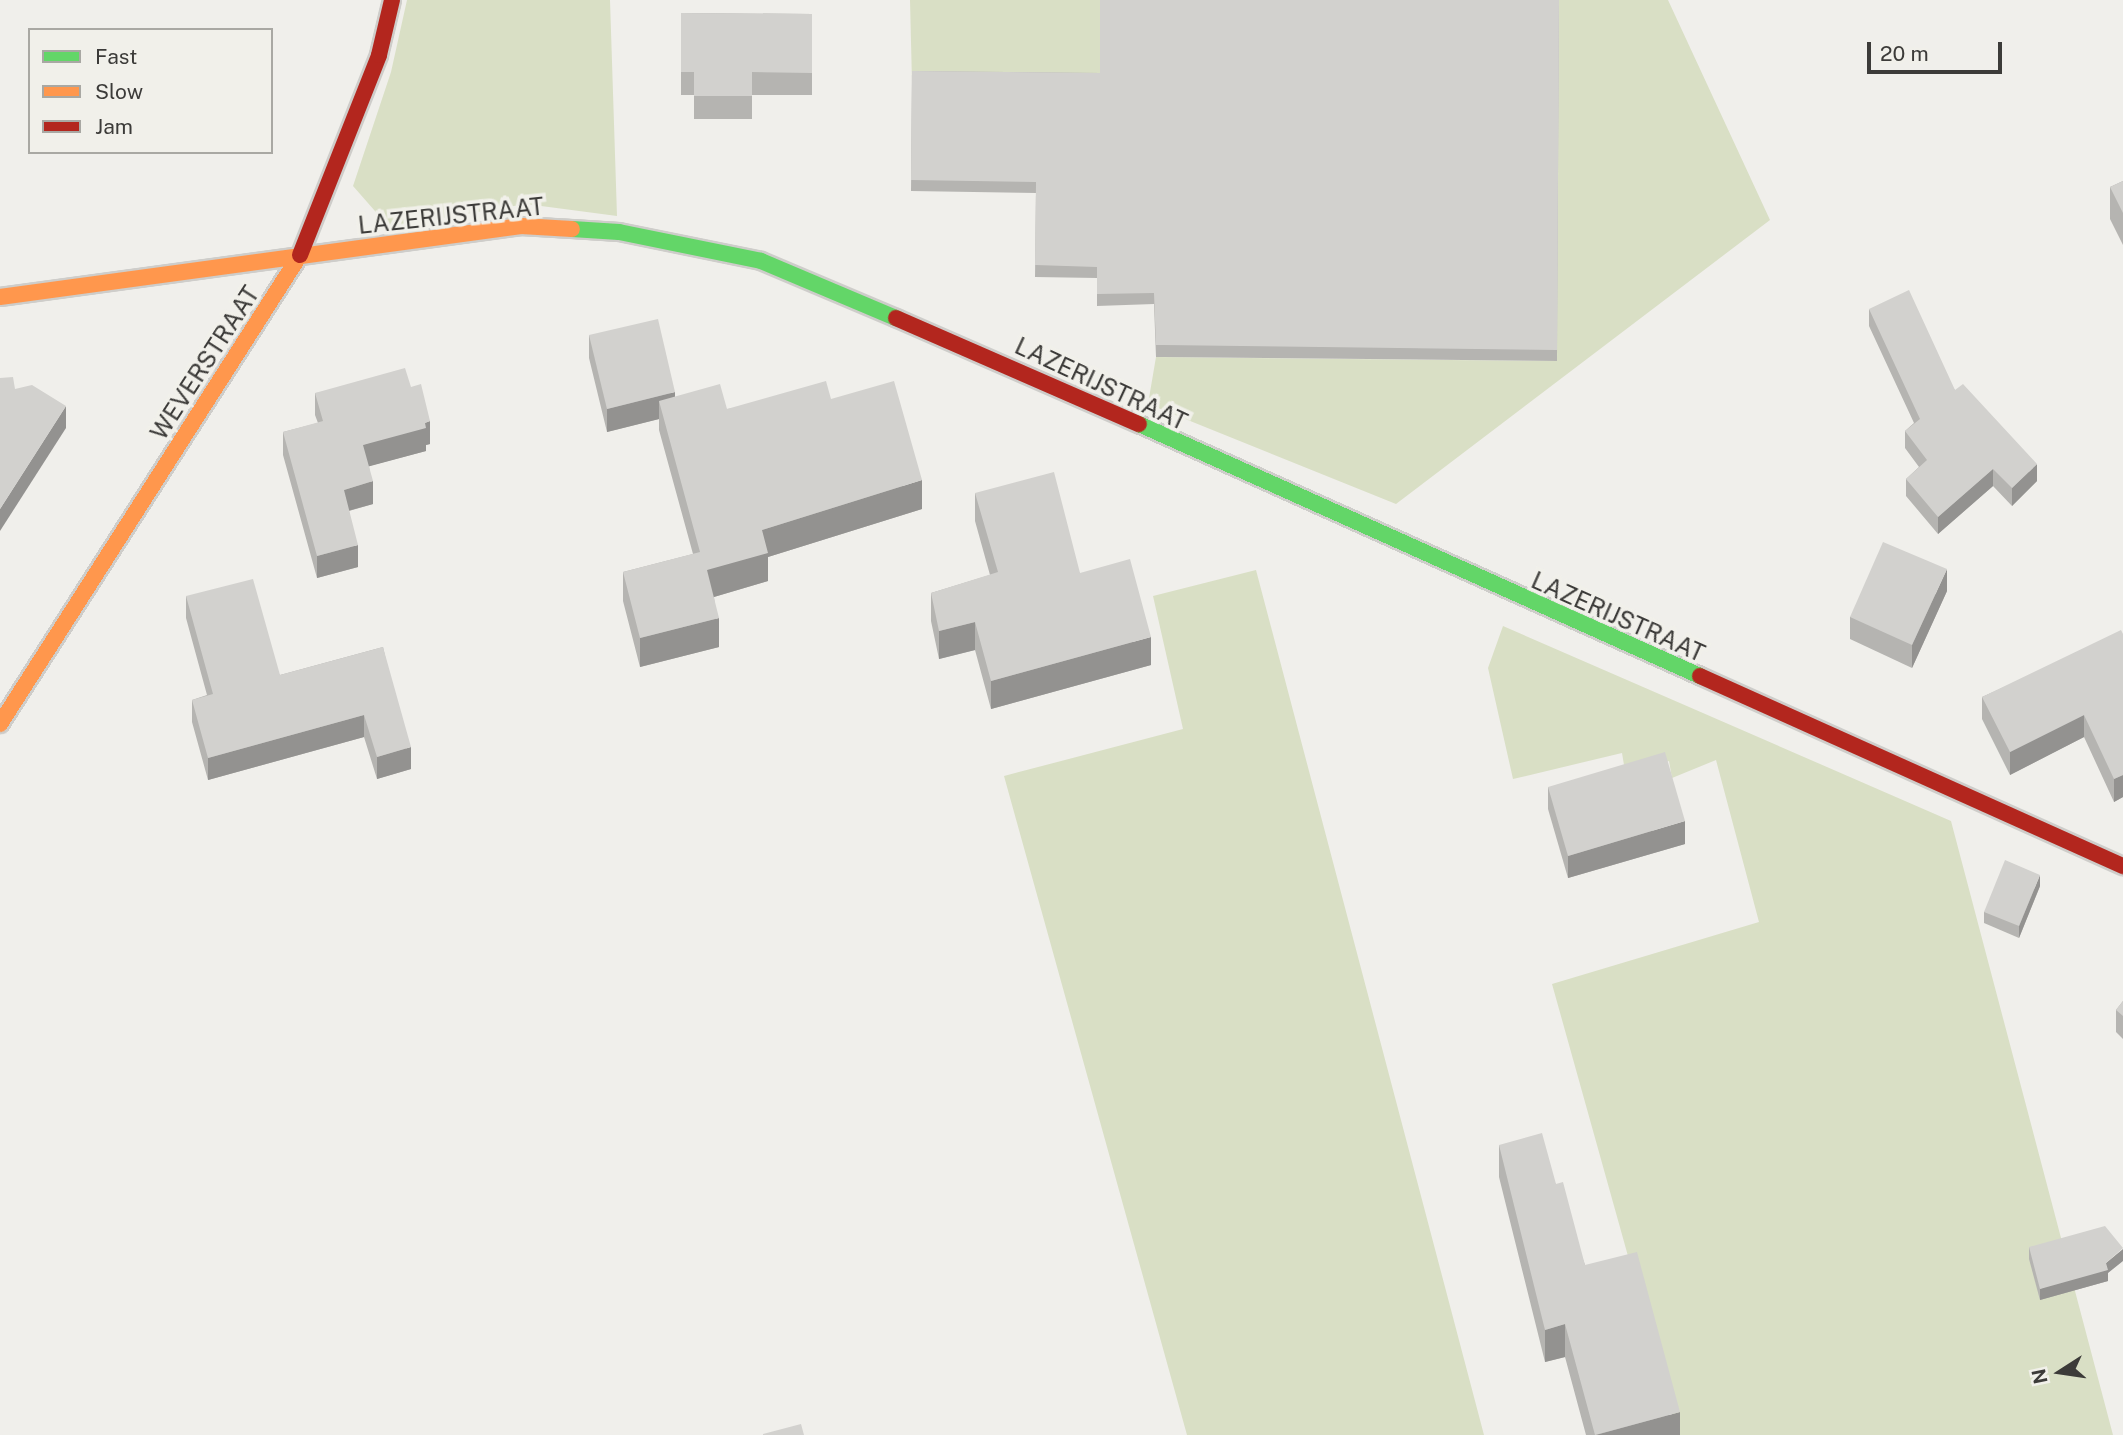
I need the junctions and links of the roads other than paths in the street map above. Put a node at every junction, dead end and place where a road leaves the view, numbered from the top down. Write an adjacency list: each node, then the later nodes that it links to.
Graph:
1 (391, 0): 2 (street, WEVERSTRAAT)
2 (300, 256): 3 (street, LAZERIJSTRAAT); 4 (street, WEVERSTRAAT); 5 (street, LAZERIJSTRAAT)
3 (0, 297)
4 (0, 724)
5 (2123, 866)

